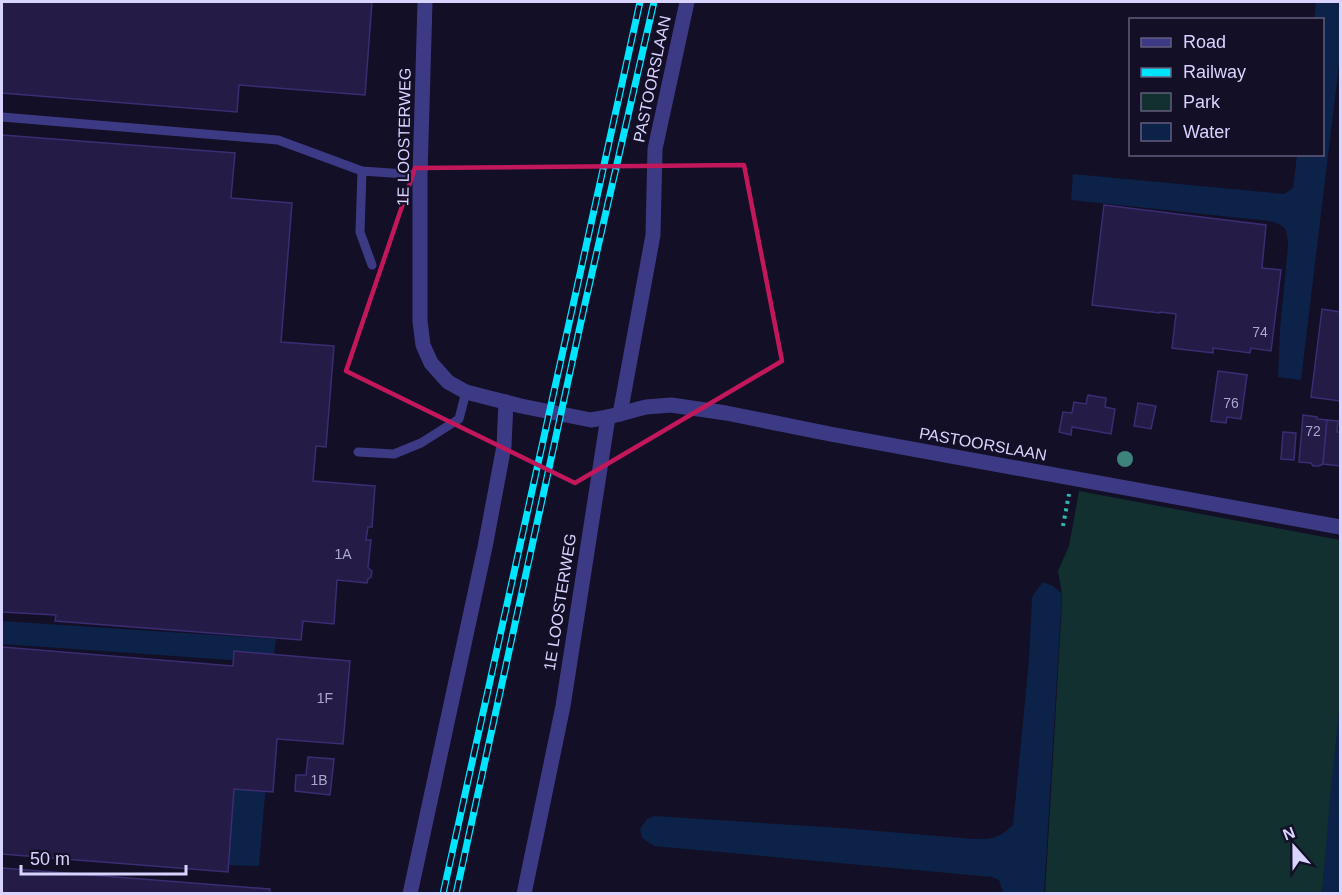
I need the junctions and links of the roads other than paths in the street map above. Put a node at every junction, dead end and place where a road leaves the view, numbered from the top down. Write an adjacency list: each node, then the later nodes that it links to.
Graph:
1 (424, 2): 5 (street, 1E LOOSTERWEG)
2 (687, 2): 9 (street, PASTOORSLAAN)
3 (2, 117): 4 (lane)
4 (362, 171): 5 (lane); 6 (lane)
5 (420, 175): 7 (street, 1E LOOSTERWEG)
6 (372, 265)
7 (466, 392): 8 (street, 1E LOOSTERWEG); 10 (lane)
8 (507, 402): 9 (street, 1E LOOSTERWEG); 12 (street)
9 (614, 415): 11 (street, PASTOORSLAAN); 13 (street, 1E LOOSTERWEG)
10 (358, 452)
11 (1341, 527)
12 (410, 894)
13 (524, 894)

